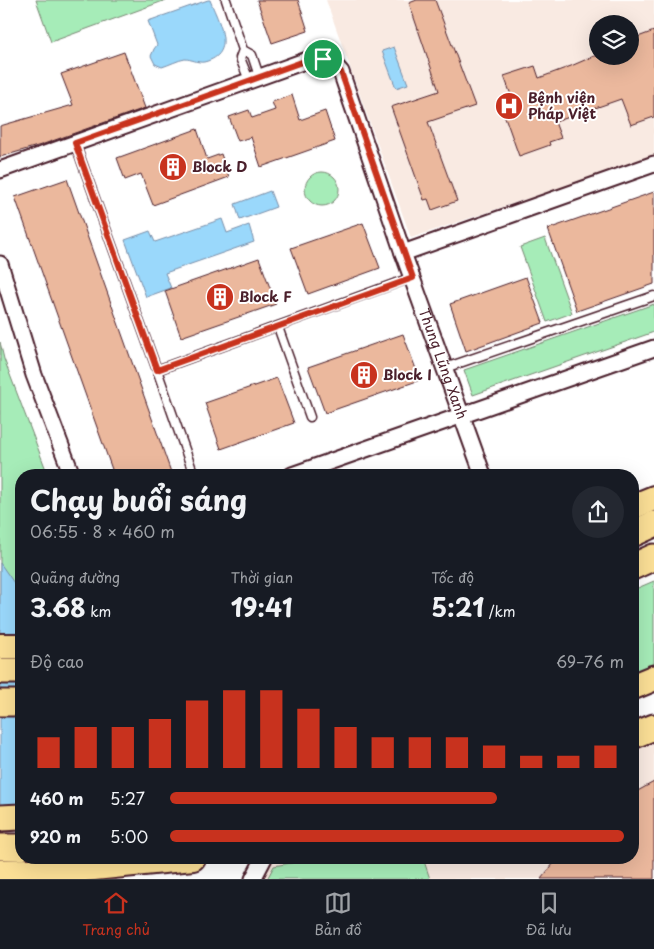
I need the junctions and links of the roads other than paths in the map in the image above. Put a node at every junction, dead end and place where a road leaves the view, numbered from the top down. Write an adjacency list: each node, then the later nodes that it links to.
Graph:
1 (226, 0): 2 (lane)
2 (243, 50): 3 (lane); 3 (lane)
3 (254, 78): 4 (street, Thung Lũng Xanh); 7 (street, Thung Lũng Xanh)
4 (75, 143): 6 (street, Thung Lũng Xanh); 14 (lane)
5 (654, 164): 7 (street)
6 (0, 170)
7 (403, 253): 9 (street, Thung Lũng Xanh)
8 (0, 264): 17 (street)
9 (413, 278): 11 (lane); 13 (street, Thung Lũng Xanh)
10 (654, 296): 13 (lane)
11 (278, 327): 14 (lane); 16 (lane)
12 (654, 348): 15 (street)
13 (445, 368): 15 (street, Thung Lũng Xanh)
14 (157, 370): 18 (lane)
15 (462, 414): 19 (street); 20 (street, Thung Lũng Xanh)
16 (310, 417)
17 (70, 469)
18 (192, 469)
19 (309, 469)
20 (481, 469)
21 (654, 498): 22 (main road)
22 (639, 504)
23 (654, 524): 24 (highway)
24 (639, 531)
25 (654, 557): 26 (highway)
26 (639, 564)
27 (0, 646): 28 (main road)
28 (15, 646)
29 (15, 670): 30 (highway)
30 (0, 671)
31 (654, 678): 32 (highway)
32 (639, 684)
33 (0, 703): 34 (highway)
34 (15, 703)
35 (654, 727): 36 (highway)
36 (639, 733)
37 (15, 817): 38 (highway)
38 (0, 818)
39 (0, 847): 40 (highway)
40 (15, 847)
41 (134, 864): 43 (main road)
42 (261, 864): 44 (street)
43 (0, 872)
44 (253, 879)

